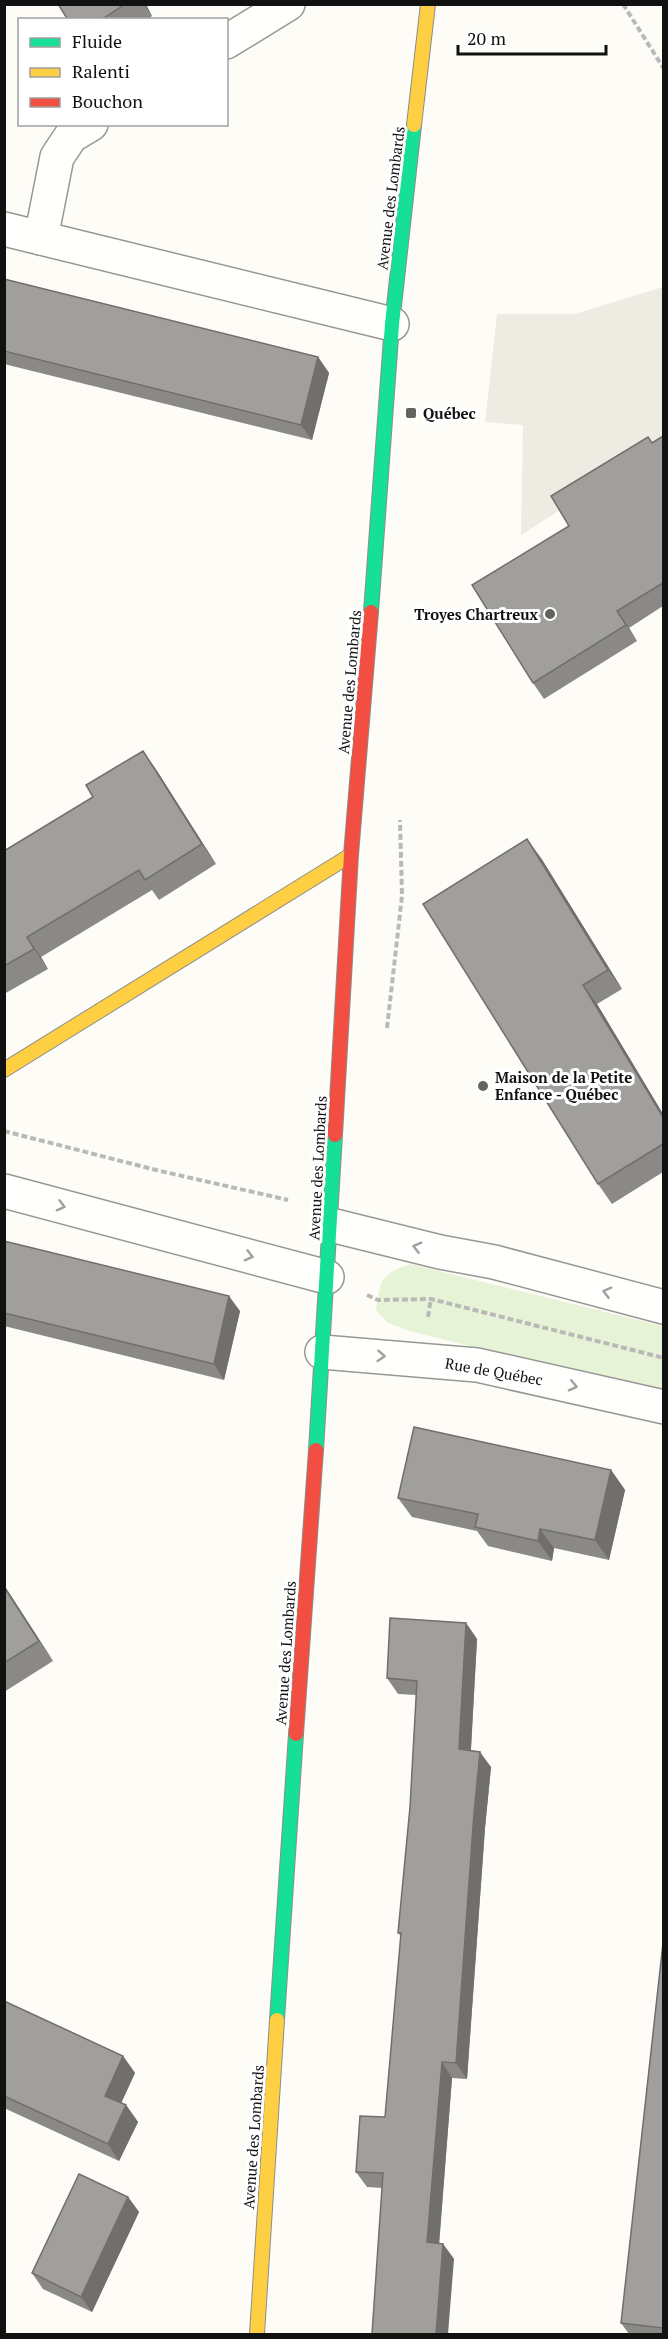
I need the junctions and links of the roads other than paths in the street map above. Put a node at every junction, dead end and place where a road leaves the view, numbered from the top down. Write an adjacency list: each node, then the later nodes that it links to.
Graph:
1 (288, 4): 3 (street)
2 (428, 4): 7 (street, Avenue des Lombards)
3 (228, 41)
4 (88, 126): 6 (street)
5 (4, 229): 6 (street)
6 (41, 238): 7 (street)
7 (392, 324): 8 (street, Avenue des Lombards)
8 (351, 855): 9 (street); 11 (street, Avenue des Lombards)
9 (4, 1070)
10 (4, 1191): 12 (street, one-way to 12)
11 (331, 1225): 12 (street, Avenue des Lombards); 13 (street, one-way to 11)
12 (327, 1277): 14 (street, Avenue des Lombards)
13 (663, 1307)
14 (322, 1352): 15 (street, Rue de Québec, one-way to 15); 16 (street, Avenue des Lombards)
15 (663, 1407)
16 (257, 2334)

